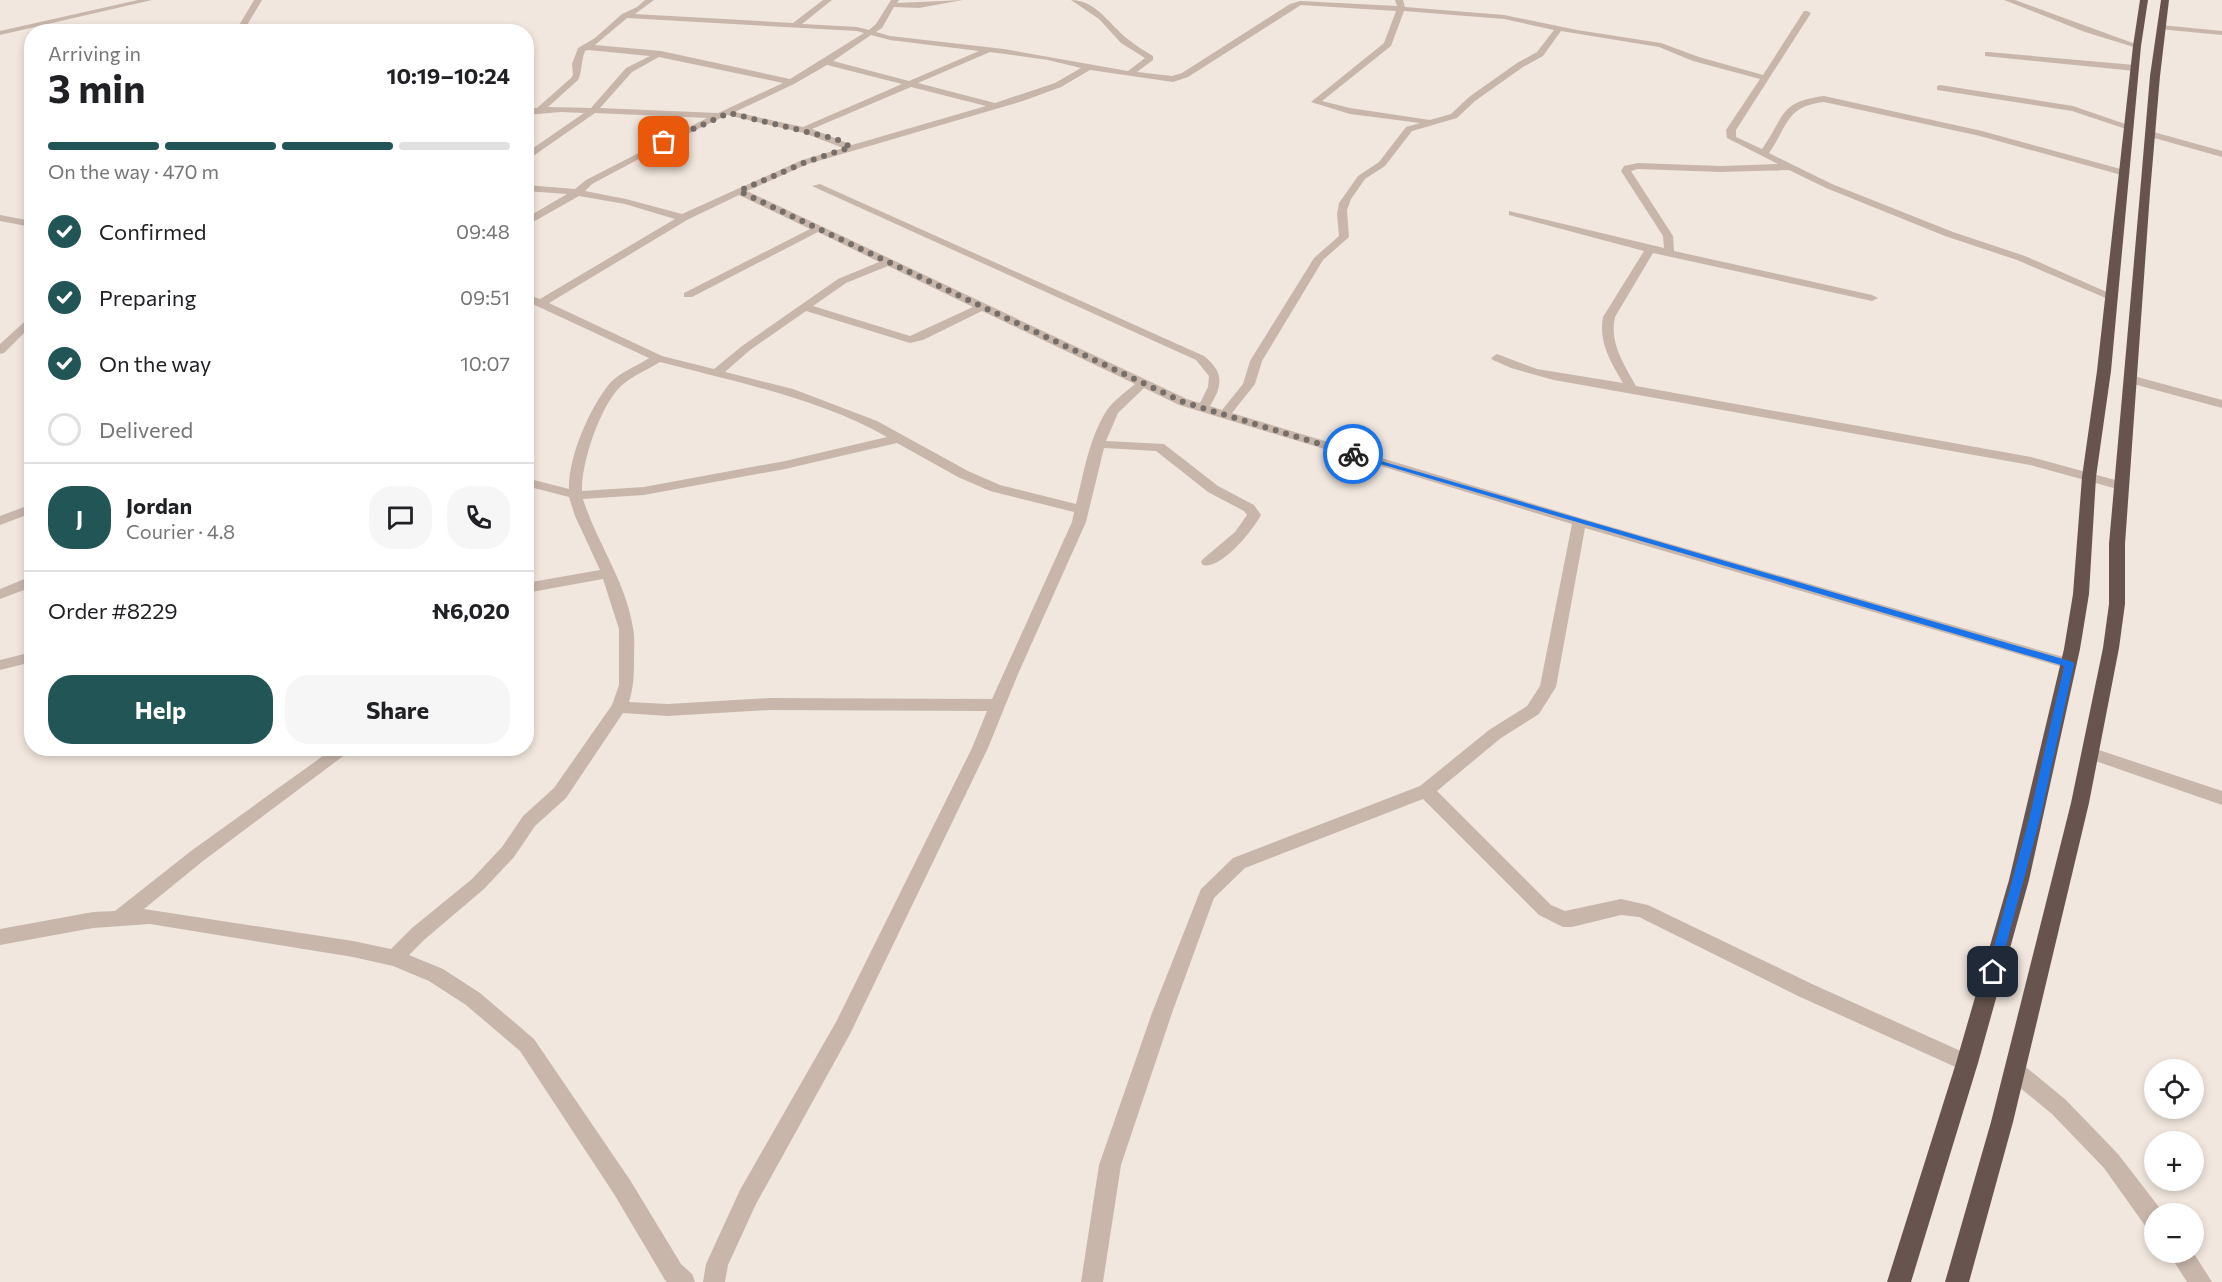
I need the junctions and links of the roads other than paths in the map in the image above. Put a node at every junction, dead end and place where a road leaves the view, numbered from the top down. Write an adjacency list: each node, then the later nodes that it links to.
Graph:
1 (148, 0): 14 (street)
2 (258, 0): 15 (street)
3 (650, 0): 13 (street)
4 (828, 0): 16 (street)
5 (958, 0): 10 (street)
6 (1075, 0): 31 (street)
7 (2008, 0): 23 (street)
8 (2144, 0): 23 (highway)
9 (2165, 0): 17 (highway)
10 (894, 2): 22 (street)
11 (1400, 4): 19 (street); 31 (street); 41 (street)
12 (1808, 13): 32 (street)
13 (625, 16): 16 (street); 24 (street)
14 (40, 24)
15 (243, 24)
16 (795, 25): 22 (street)
17 (2161, 27): 21 (street); 44 (highway)
18 (24, 28): 20 (street)
19 (1559, 28): 32 (street); 41 (street)
20 (0, 33)
21 (2222, 33)
22 (869, 34): 25 (street); 28 (street)
23 (2137, 46): 30 (highway)
24 (586, 47): 26 (street); 37 (street)
25 (990, 49): 29 (street); 34 (street)
26 (661, 53): 33 (street); 38 (street)
27 (1988, 54): 30 (street)
28 (826, 62): 33 (street); 34 (street)
29 (1088, 68): 31 (street); 36 (street)
30 (2135, 68): 42 (highway)
31 (1131, 73)
32 (1765, 78): 47 (street)
33 (790, 81): 40 (street)
34 (914, 83): 36 (street); 43 (street)
35 (1940, 88): 42 (street)
36 (994, 106): 45 (street)
37 (540, 110): 38 (street); 39 (street)
38 (594, 110): 40 (street); 46 (street)
39 (534, 111)
40 (726, 115): 43 (street); 54 (street)
41 (1431, 122): 81 (street)
42 (2129, 127): 50 (highway)
43 (803, 130): 45 (street)
44 (2150, 134): 48 (street); 76 (highway)
45 (851, 147): 53 (street)
46 (534, 152)
47 (1766, 152): 49 (street); 50 (street)
48 (2222, 154)
49 (1789, 167): 62 (street); 65 (street)
50 (2125, 173): 65 (highway)
51 (817, 186): 80 (street)
52 (534, 189): 54 (street)
53 (739, 191): 58 (street); 60 (street)
54 (578, 192): 57 (street); 58 (street)
55 (1513, 213): 61 (street)
56 (0, 218): 59 (street)
57 (534, 218)
58 (683, 218): 68 (street)
59 (24, 222)
60 (817, 229): 63 (street); 64 (street)
61 (1650, 249): 62 (street); 78 (street)
62 (1669, 252): 66 (street)
63 (888, 262): 69 (street); 70 (street)
64 (688, 295)
65 (2112, 297): 84 (highway)
66 (1872, 298)
67 (534, 300): 68 (street)
68 (543, 303): 73 (street)
69 (803, 307): 70 (street); 75 (street)
70 (981, 307): 77 (street)
71 (24, 326): 72 (street)
72 (0, 351)
73 (658, 358): 75 (street); 87 (street)
74 (1497, 358): 78 (street)
75 (717, 372): 82 (street)
76 (2130, 379): 79 (street); 86 (highway)
77 (1142, 383): 80 (street); 83 (street)
78 (1631, 387): 84 (street)
79 (2222, 404)
80 (1203, 408): 81 (street)
81 (1224, 415): 91 (street)
82 (900, 438): 87 (street); 88 (street)
83 (1097, 444): 88 (street); 92 (street)
84 (2089, 477): 86 (street); 98 (highway)
85 (534, 484): 87 (street)
86 (2121, 486): 102 (highway)
87 (576, 495): 93 (street)
88 (1082, 510): 100 (street)
89 (24, 511): 90 (street)
90 (0, 521)
91 (1579, 522): 98 (street); 104 (street)
92 (1208, 562)
93 (608, 573): 95 (street); 101 (street)
94 (24, 584): 96 (street)
95 (534, 587)
96 (0, 594)
97 (24, 659): 99 (street)
98 (2069, 664): 109 (highway)
99 (0, 665)
100 (998, 705): 101 (street); 114 (street)
101 (619, 707): 108 (street)
102 (2090, 753): 105 (street); 110 (highway)
103 (335, 756): 106 (street)
104 (1426, 791): 109 (street); 115 (street)
105 (2222, 798)
106 (117, 919): 107 (street); 108 (street)
107 (0, 937)
108 (395, 958): 113 (street)
109 (1967, 1063): 116 (highway)
110 (2014, 1070): 111 (street); 117 (highway)
111 (2144, 1206)
112 (2187, 1263): 118 (street)
113 (684, 1282)
114 (714, 1282)
115 (1092, 1282)
116 (1899, 1282)
117 (1957, 1282)
118 (2201, 1282)

